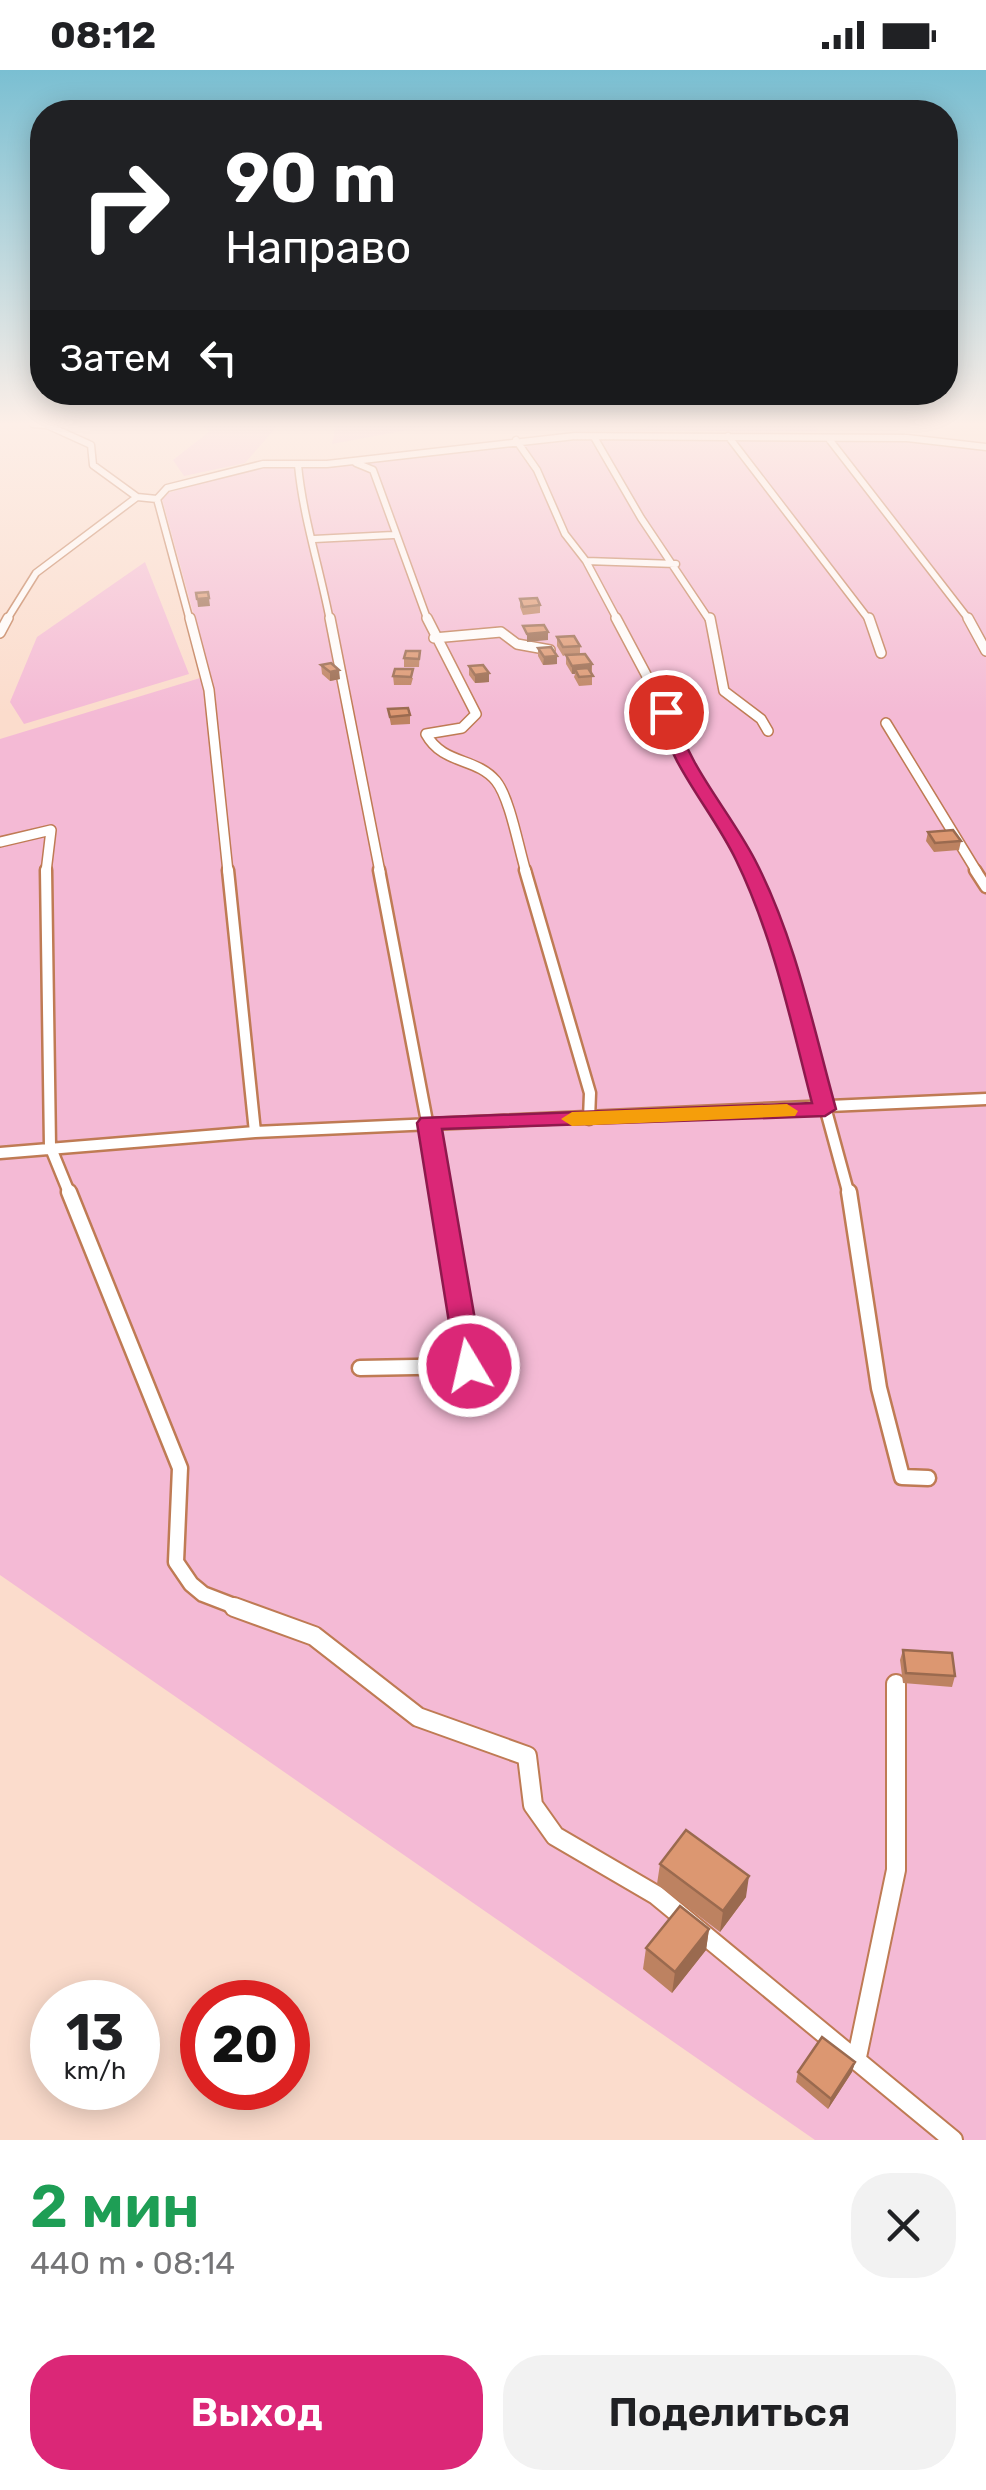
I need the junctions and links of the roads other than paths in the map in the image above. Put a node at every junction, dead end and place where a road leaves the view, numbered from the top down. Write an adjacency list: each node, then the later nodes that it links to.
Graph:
1 (106, 521): 13 (lane)
2 (163, 521): 26 (lane)
3 (305, 521): 10 (lane)
4 (389, 521): 9 (lane)
5 (559, 521): 11 (lane)
6 (643, 521): 12 (lane)
7 (794, 521): 17 (lane)
8 (892, 521): 16 (lane)
9 (393, 534): 10 (lane); 14 (lane)
10 (314, 539): 25 (lane)
11 (586, 561): 12 (lane); 23 (lane)
12 (676, 564): 19 (lane)
13 (0, 633)
14 (434, 638): 15 (lane); 24 (lane)
15 (550, 650)
16 (986, 651)
17 (882, 652)
18 (886, 723): 21 (lane)
19 (768, 731)
20 (0, 842): 27 (lane)
21 (986, 887)
22 (986, 1098): 23 (lane)
23 (825, 1109): 24 (lane); 30 (lane)
24 (589, 1119): 25 (lane)
25 (429, 1123): 26 (lane); 29 (lane)
26 (255, 1132): 27 (lane)
27 (50, 1146): 28 (lane); 32 (lane)
28 (0, 1153)
29 (360, 1368)
30 (928, 1478)
31 (896, 1684): 32 (lane)
32 (856, 2057): 33 (lane)
33 (953, 2140)

